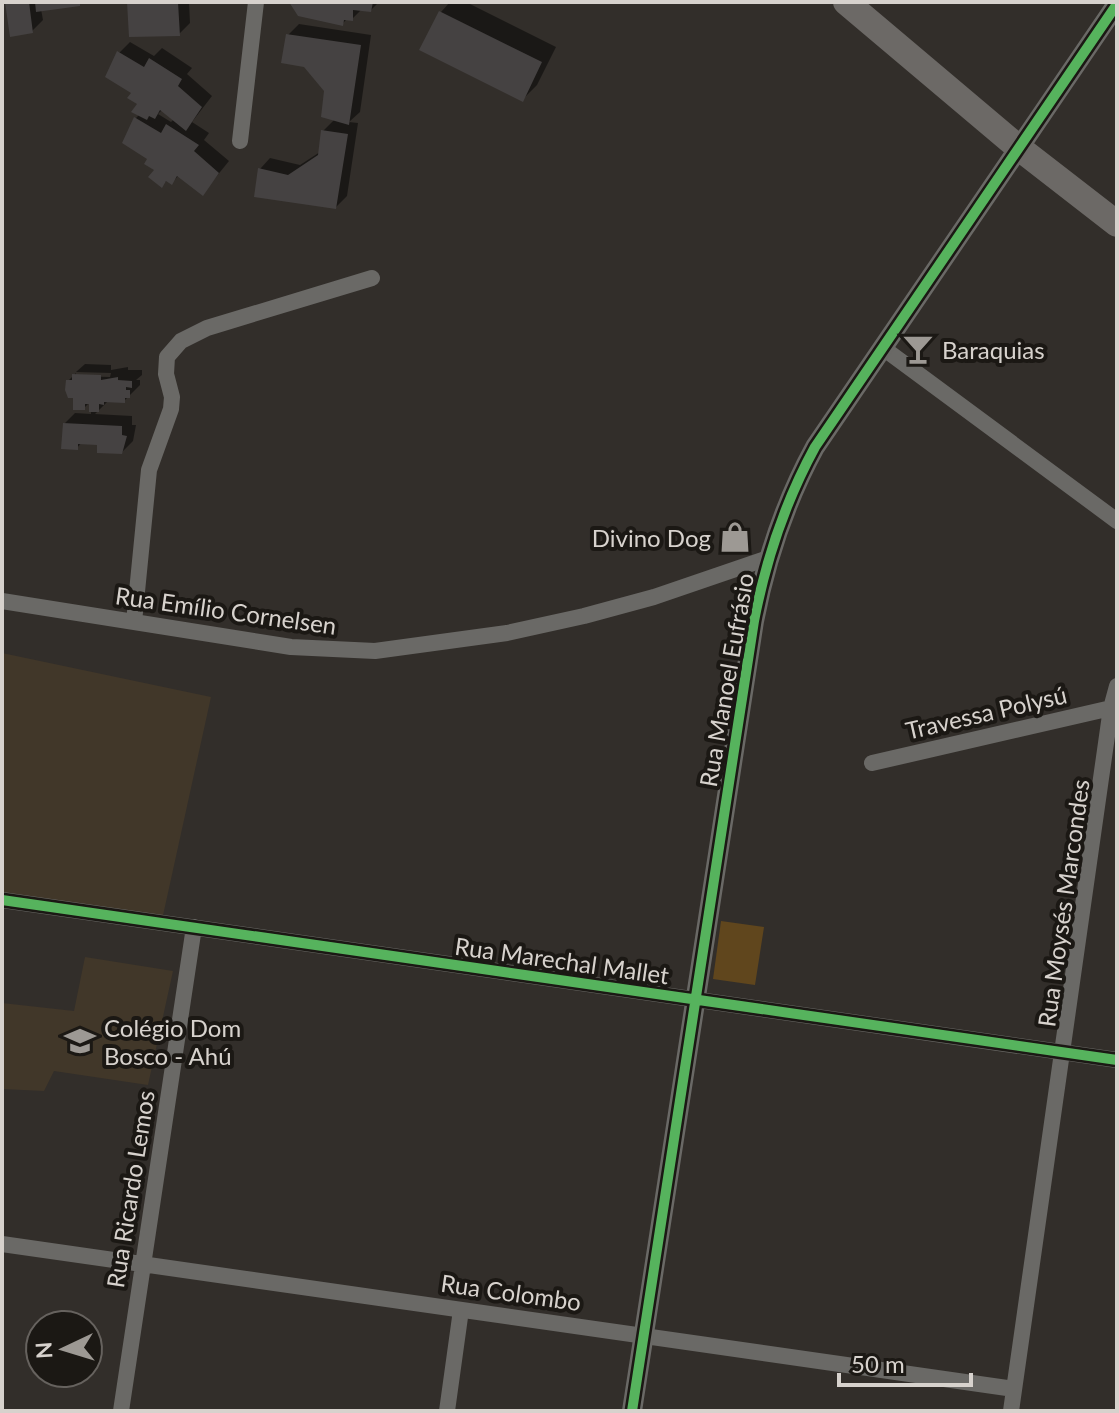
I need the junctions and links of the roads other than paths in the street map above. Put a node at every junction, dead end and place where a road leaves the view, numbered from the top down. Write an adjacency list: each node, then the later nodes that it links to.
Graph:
1 (256, 2): 4 (street)
2 (846, 2): 5 (main road)
3 (1117, 4): 5 (street, Rua Manoel Eufrásio)
4 (240, 141)
5 (1019, 148): 6 (main road); 8 (street, Rua Manoel Eufrásio)
6 (1117, 224)
7 (372, 278): 12 (street)
8 (883, 348): 9 (street); 10 (street, Rua Manoel Eufrásio)
9 (1117, 521)
10 (768, 558): 12 (street, Rua Emílio Cornelsen); 18 (street, Rua Manoel Eufrásio)
11 (2, 601): 12 (street, Rua Emílio Cornelsen)
12 (134, 622)
13 (1117, 686): 14 (street, Rua Moysés Marcondes)
14 (1111, 708): 15 (street, Travessa Polysú); 19 (street, Rua Moysés Marcondes)
15 (872, 763)
16 (2, 900): 17 (street, Rua Marechal Mallet)
17 (194, 927): 18 (street, Rua Marechal Mallet); 22 (street, Rua Ricardo Lemos)
18 (695, 1000): 19 (street, Rua Marechal Mallet); 24 (street, Rua Manoel Eufrásio)
19 (1062, 1052): 20 (street, Rua Marechal Mallet); 25 (street, Rua Moysés Marcondes)
20 (1117, 1060)
21 (2, 1244): 22 (street, Rua Colombo)
22 (143, 1264): 23 (street, Rua Colombo); 26 (street, Rua Ricardo Lemos)
23 (461, 1310): 24 (street, Rua Colombo); 27 (street)
24 (643, 1335): 25 (street, Rua Colombo); 28 (street, Rua Manoel Eufrásio)
25 (1014, 1389): 29 (street, Rua Moysés Marcondes)
26 (121, 1411)
27 (447, 1411)
28 (632, 1411)
29 (1011, 1411)

